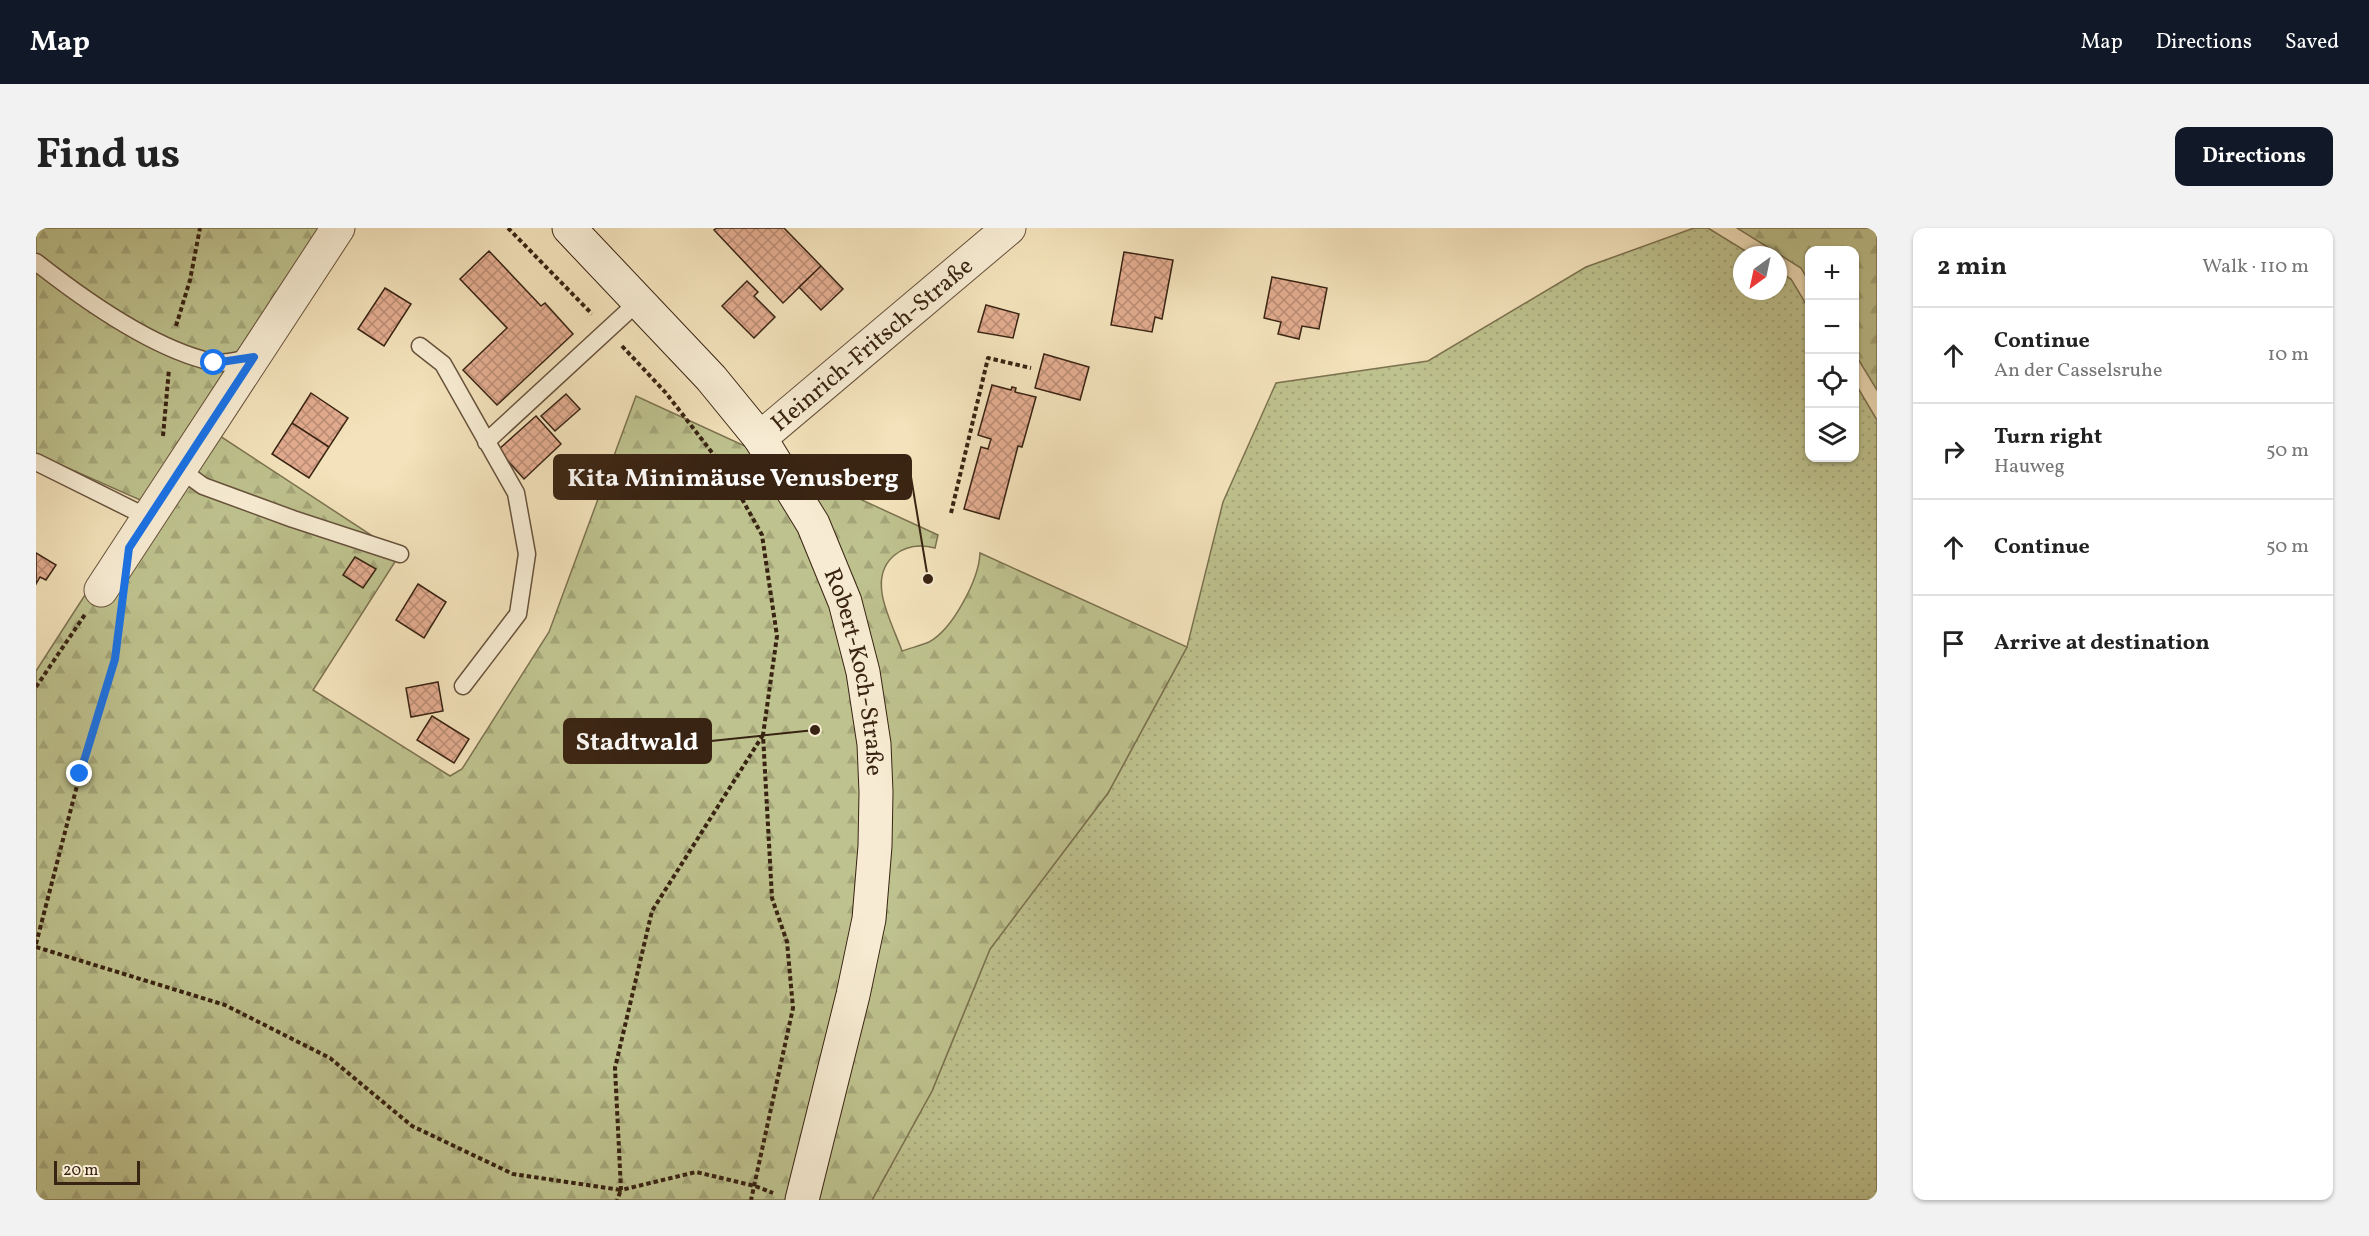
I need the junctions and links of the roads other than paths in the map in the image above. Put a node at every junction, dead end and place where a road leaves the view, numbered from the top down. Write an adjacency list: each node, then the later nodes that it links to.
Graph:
1 (338, 228): 7 (street)
2 (569, 228): 5 (street, Robert-Koch-Straße)
3 (1009, 228): 8 (street, Heinrich-Fritsch-Straße)
4 (36, 262): 7 (lane)
5 (639, 301): 8 (street, Robert-Koch-Straße); 9 (lane)
6 (420, 346): 9 (lane)
7 (254, 357): 11 (street)
8 (760, 438): 16 (street, Robert-Koch-Straße)
9 (486, 442): 15 (lane)
10 (36, 462): 12 (lane)
11 (181, 471): 12 (street); 13 (lane)
12 (149, 518): 14 (street)
13 (400, 554)
14 (112, 597)
15 (463, 686)
16 (802, 1200)

